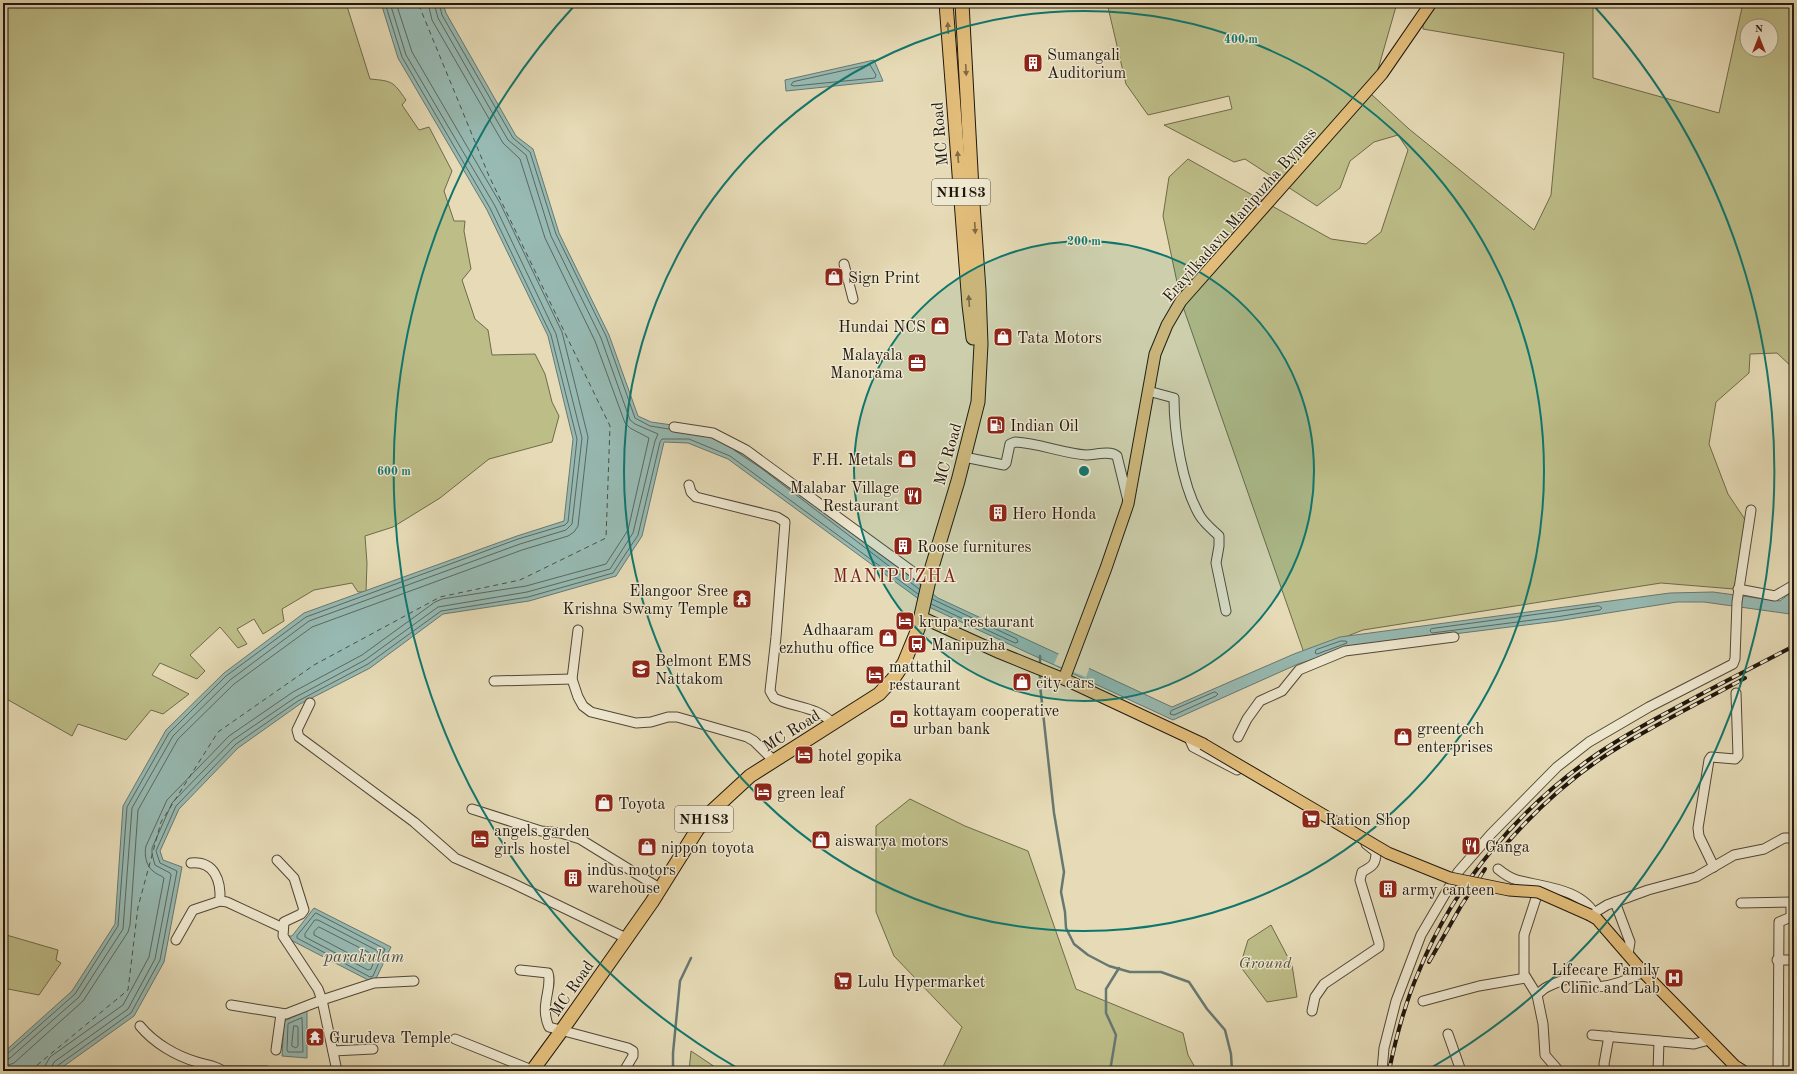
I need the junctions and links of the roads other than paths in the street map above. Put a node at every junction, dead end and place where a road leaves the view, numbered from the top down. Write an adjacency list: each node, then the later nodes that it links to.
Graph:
1 (946, 3): 6 (highway, MC Road / NH183, one-way to 1)
2 (962, 3): 6 (highway, MC Road / NH183, one-way to 6)
3 (1430, 3): 7 (main road, Erayilkadavu Manipuzha Bypass)
4 (844, 264): 5 (street)
5 (853, 299)
6 (979, 381): 9 (highway, MC Road / NH183)
7 (1148, 391): 11 (main road, Erayilkadavu Manipuzha Bypass); 16 (street)
8 (674, 427): 14 (street)
9 (964, 457): 11 (street); 14 (highway, MC Road / NH183)
10 (689, 485): 25 (street)
11 (1128, 504): 21 (main road, Erayilkadavu Manipuzha Bypass)
12 (1751, 510): 15 (street)
13 (1794, 585): 15 (street)
14 (927, 588): 17 (highway, MC Road / NH183)
15 (1738, 590): 74 (street)
16 (1226, 611)
17 (921, 617): 21 (main road); 25 (highway, MC Road / NH183)
18 (578, 630): 20 (street)
19 (1454, 637): 26 (street)
20 (572, 679): 22 (street); 28 (street)
21 (1064, 679): 27 (main road)
22 (494, 681)
23 (1736, 693): 33 (street)
24 (310, 703): 43 (street)
25 (833, 724): 28 (highway, MC Road / NH183)
26 (1238, 737)
27 (1189, 738): 36 (main road, bridge); 56 (street)
28 (774, 760): 35 (highway, MC Road / NH183)
29 (472, 809): 35 (street)
30 (1794, 838): 33 (street)
31 (277, 860): 42 (street)
32 (191, 863): 37 (street)
33 (1714, 867): 38 (street)
34 (1498, 869): 41 (street)
35 (661, 889): 43 (highway, MC Road / NH183)
36 (1538, 892): 41 (main road, bridge); 50 (street)
37 (220, 901): 42 (street); 44 (street)
38 (1615, 902): 41 (street); 45 (street)
39 (1792, 902): 40 (street); 46 (street)
40 (1741, 903)
41 (1594, 916): 45 (main road)
42 (283, 928): 53 (street)
43 (626, 938): 59 (highway, MC Road / NH183)
44 (176, 940)
45 (1628, 954): 49 (main road)
46 (1778, 960): 47 (street); 80 (street)
47 (1794, 960)
48 (520, 970): 59 (street)
49 (1643, 972): 52 (street); 64 (main road)
50 (1526, 978): 52 (street); 54 (street)
51 (414, 981): 53 (street)
52 (1537, 995): 76 (street)
53 (322, 1000): 57 (street); 68 (street)
54 (1423, 1001)
55 (230, 1005): 57 (street)
56 (1312, 1011)
57 (281, 1014): 67 (street)
58 (140, 1026): 69 (street)
59 (562, 1030): 72 (highway, MC Road / NH183); 73 (street)
60 (1448, 1034): 75 (street)
61 (1592, 1035): 62 (street)
62 (1609, 1036): 65 (street); 77 (street)
63 (455, 1039): 72 (street)
64 (1709, 1040): 65 (street); 79 (main road)
65 (1659, 1041): 78 (street)
66 (374, 1049): 68 (street)
67 (276, 1050)
68 (333, 1051): 71 (street)
69 (223, 1071): 70 (street)
70 (267, 1071)
71 (337, 1071)
72 (532, 1071)
73 (624, 1071)
74 (1382, 1071)
75 (1461, 1071)
76 (1559, 1071)
77 (1605, 1071)
78 (1658, 1071)
79 (1743, 1071)
80 (1778, 1071)

